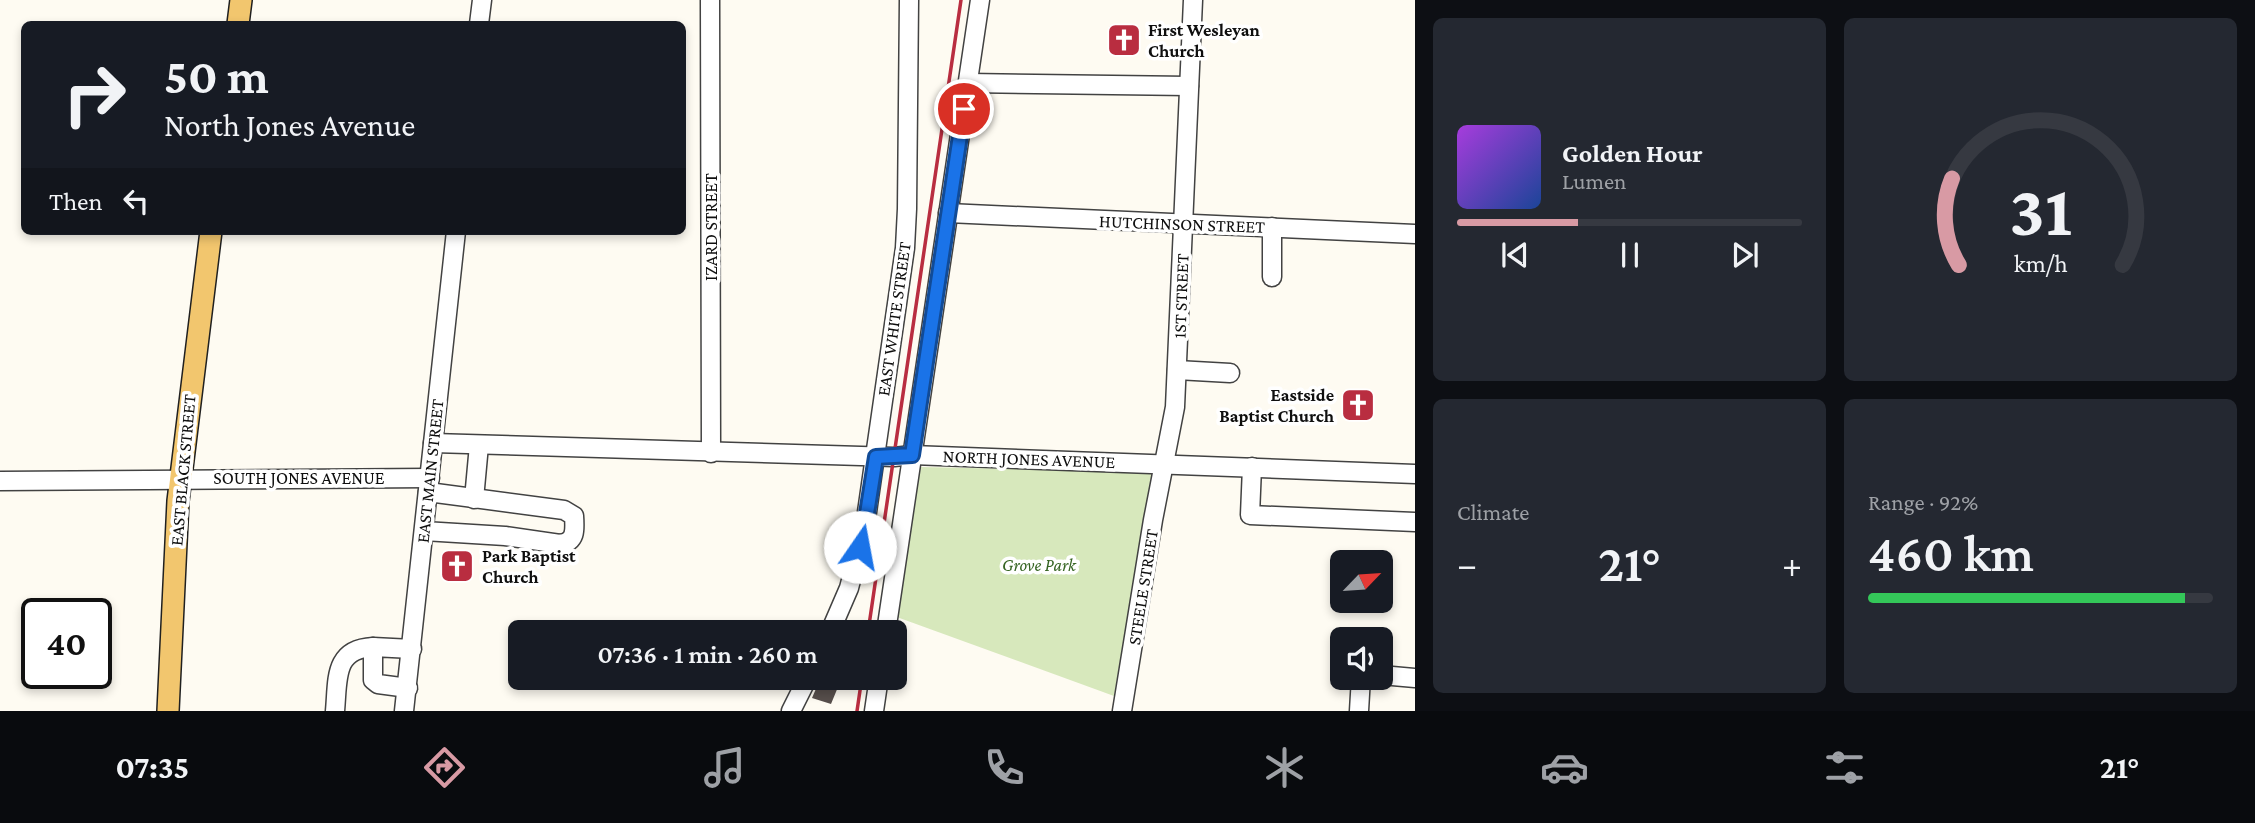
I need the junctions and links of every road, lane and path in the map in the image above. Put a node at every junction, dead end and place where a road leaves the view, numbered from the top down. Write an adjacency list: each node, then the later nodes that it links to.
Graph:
1 (241, 0): 7 (main road)
2 (482, 0): 8 (street)
3 (710, 0): 22 (street, IZARD STREET)
4 (909, 0): 24 (street, EAST WHITE STREET)
5 (980, 0): 9 (street)
6 (1193, 0): 10 (street, 1ST STREET)
7 (238, 21)
8 (479, 21)
9 (968, 83): 10 (street); 11 (street)
10 (1189, 86): 12 (street, 1ST STREET)
11 (948, 214): 12 (street, HUTCHINSON STREET); 23 (street)
12 (1184, 224): 13 (street, HUTCHINSON STREET); 18 (street, 1ST STREET)
13 (1272, 228): 14 (street, HUTCHINSON STREET); 17 (street)
14 (1415, 234)
15 (210, 235): 28 (main road, EAST BLACK STREET)
16 (456, 235): 20 (street, EAST MAIN STREET)
17 (1272, 277)
18 (1177, 370): 19 (street); 25 (street, 1ST STREET)
19 (1230, 373)
20 (433, 443): 21 (street, NORTH JONES AVENUE); 30 (street, EAST MAIN STREET)
21 (479, 445): 22 (street, NORTH JONES AVENUE); 31 (street)
22 (711, 453): 24 (street, NORTH JONES AVENUE)
23 (912, 455): 24 (street, NORTH JONES AVENUE); 25 (street, NORTH JONES AVENUE); 35 (street)
24 (876, 457): 34 (street, EAST WHITE STREET)
25 (1164, 464): 26 (street, NORTH JONES AVENUE); 49 (street, STEELE STREET)
26 (1252, 467): 27 (street, NORTH JONES AVENUE); 32 (street)
27 (1415, 474)
28 (180, 479): 29 (street, SOUTH JONES AVENUE); 30 (street, SOUTH JONES AVENUE); 44 (main road, EAST BLACK STREET)
29 (0, 481)
30 (429, 485): 31 (street, SOUTH JONES AVENUE); 33 (street, EAST MAIN STREET)
31 (474, 499): 33 (street, SOUTH JONES AVENUE)
32 (1415, 522)
33 (424, 531): 37 (street, EAST MAIN STREET)
34 (835, 620)
35 (888, 620)
36 (373, 647): 37 (street); 40 (street); 45 (street)
37 (412, 649): 40 (street, EAST MAIN STREET)
38 (1393, 676): 39 (street)
39 (1415, 678)
40 (408, 688): 46 (street, EAST MAIN STREET)
41 (801, 690): 47 (street)
42 (877, 690): 48 (street)
43 (1360, 690): 50 (street)
44 (169, 711)
45 (335, 711)
46 (404, 711)
47 (790, 711)
48 (874, 711)
49 (1122, 711)
50 (1359, 711)

